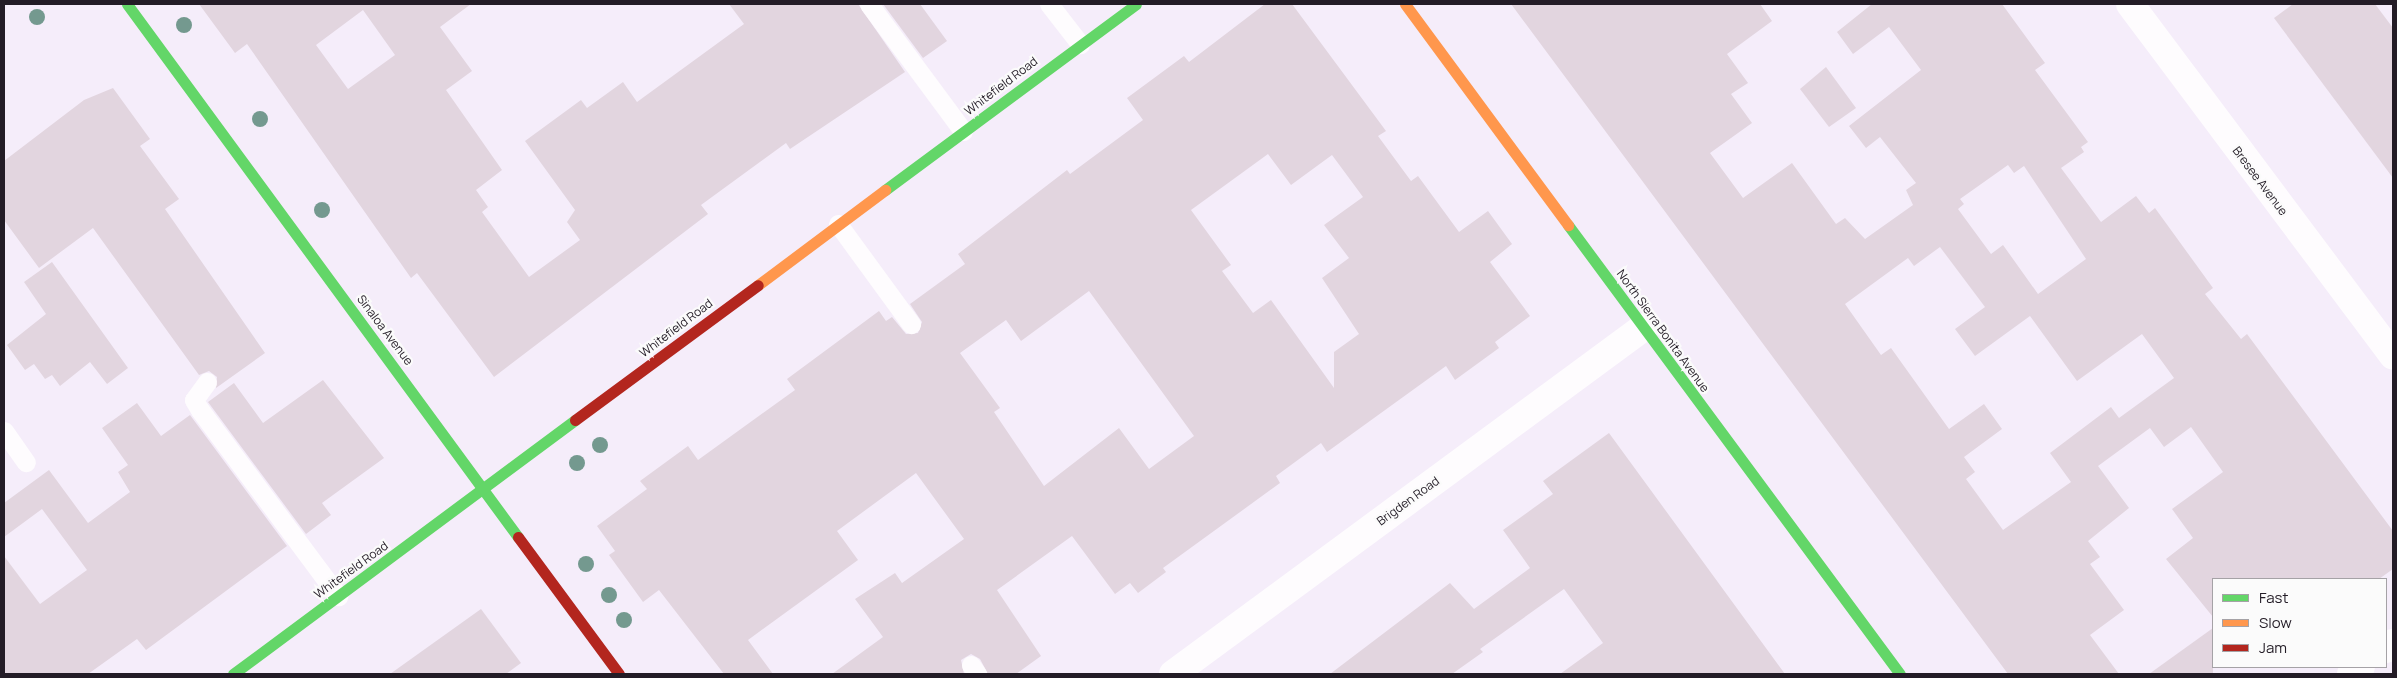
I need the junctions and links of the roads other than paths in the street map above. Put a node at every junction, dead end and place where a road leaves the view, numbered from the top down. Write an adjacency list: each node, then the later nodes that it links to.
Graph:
1 (127, 4): 16 (street, Sinaloa Avenue)
2 (870, 4): 8 (lane)
3 (1049, 4): 7 (lane)
4 (1136, 4): 7 (street, Whitefield Road)
5 (1405, 4): 11 (street, North Sierra Bonita Avenue)
6 (2130, 4): 12 (street, Bresee Avenue)
7 (1080, 44): 8 (street, Whitefield Road)
8 (963, 131): 9 (street, Whitefield Road)
9 (838, 224): 10 (lane); 16 (street, Whitefield Road)
10 (911, 324)
11 (1644, 327): 20 (street, Brigden Road); 21 (street, North Sierra Bonita Avenue)
12 (2393, 355)
13 (207, 382): 17 (lane)
14 (4, 431): 15 (lane)
15 (26, 462)
16 (486, 488): 17 (street, Whitefield Road); 19 (street, Sinaloa Avenue)
17 (338, 596): 18 (street, Whitefield Road)
18 (233, 674)
19 (619, 674)
20 (1173, 674)
21 (1900, 674)

